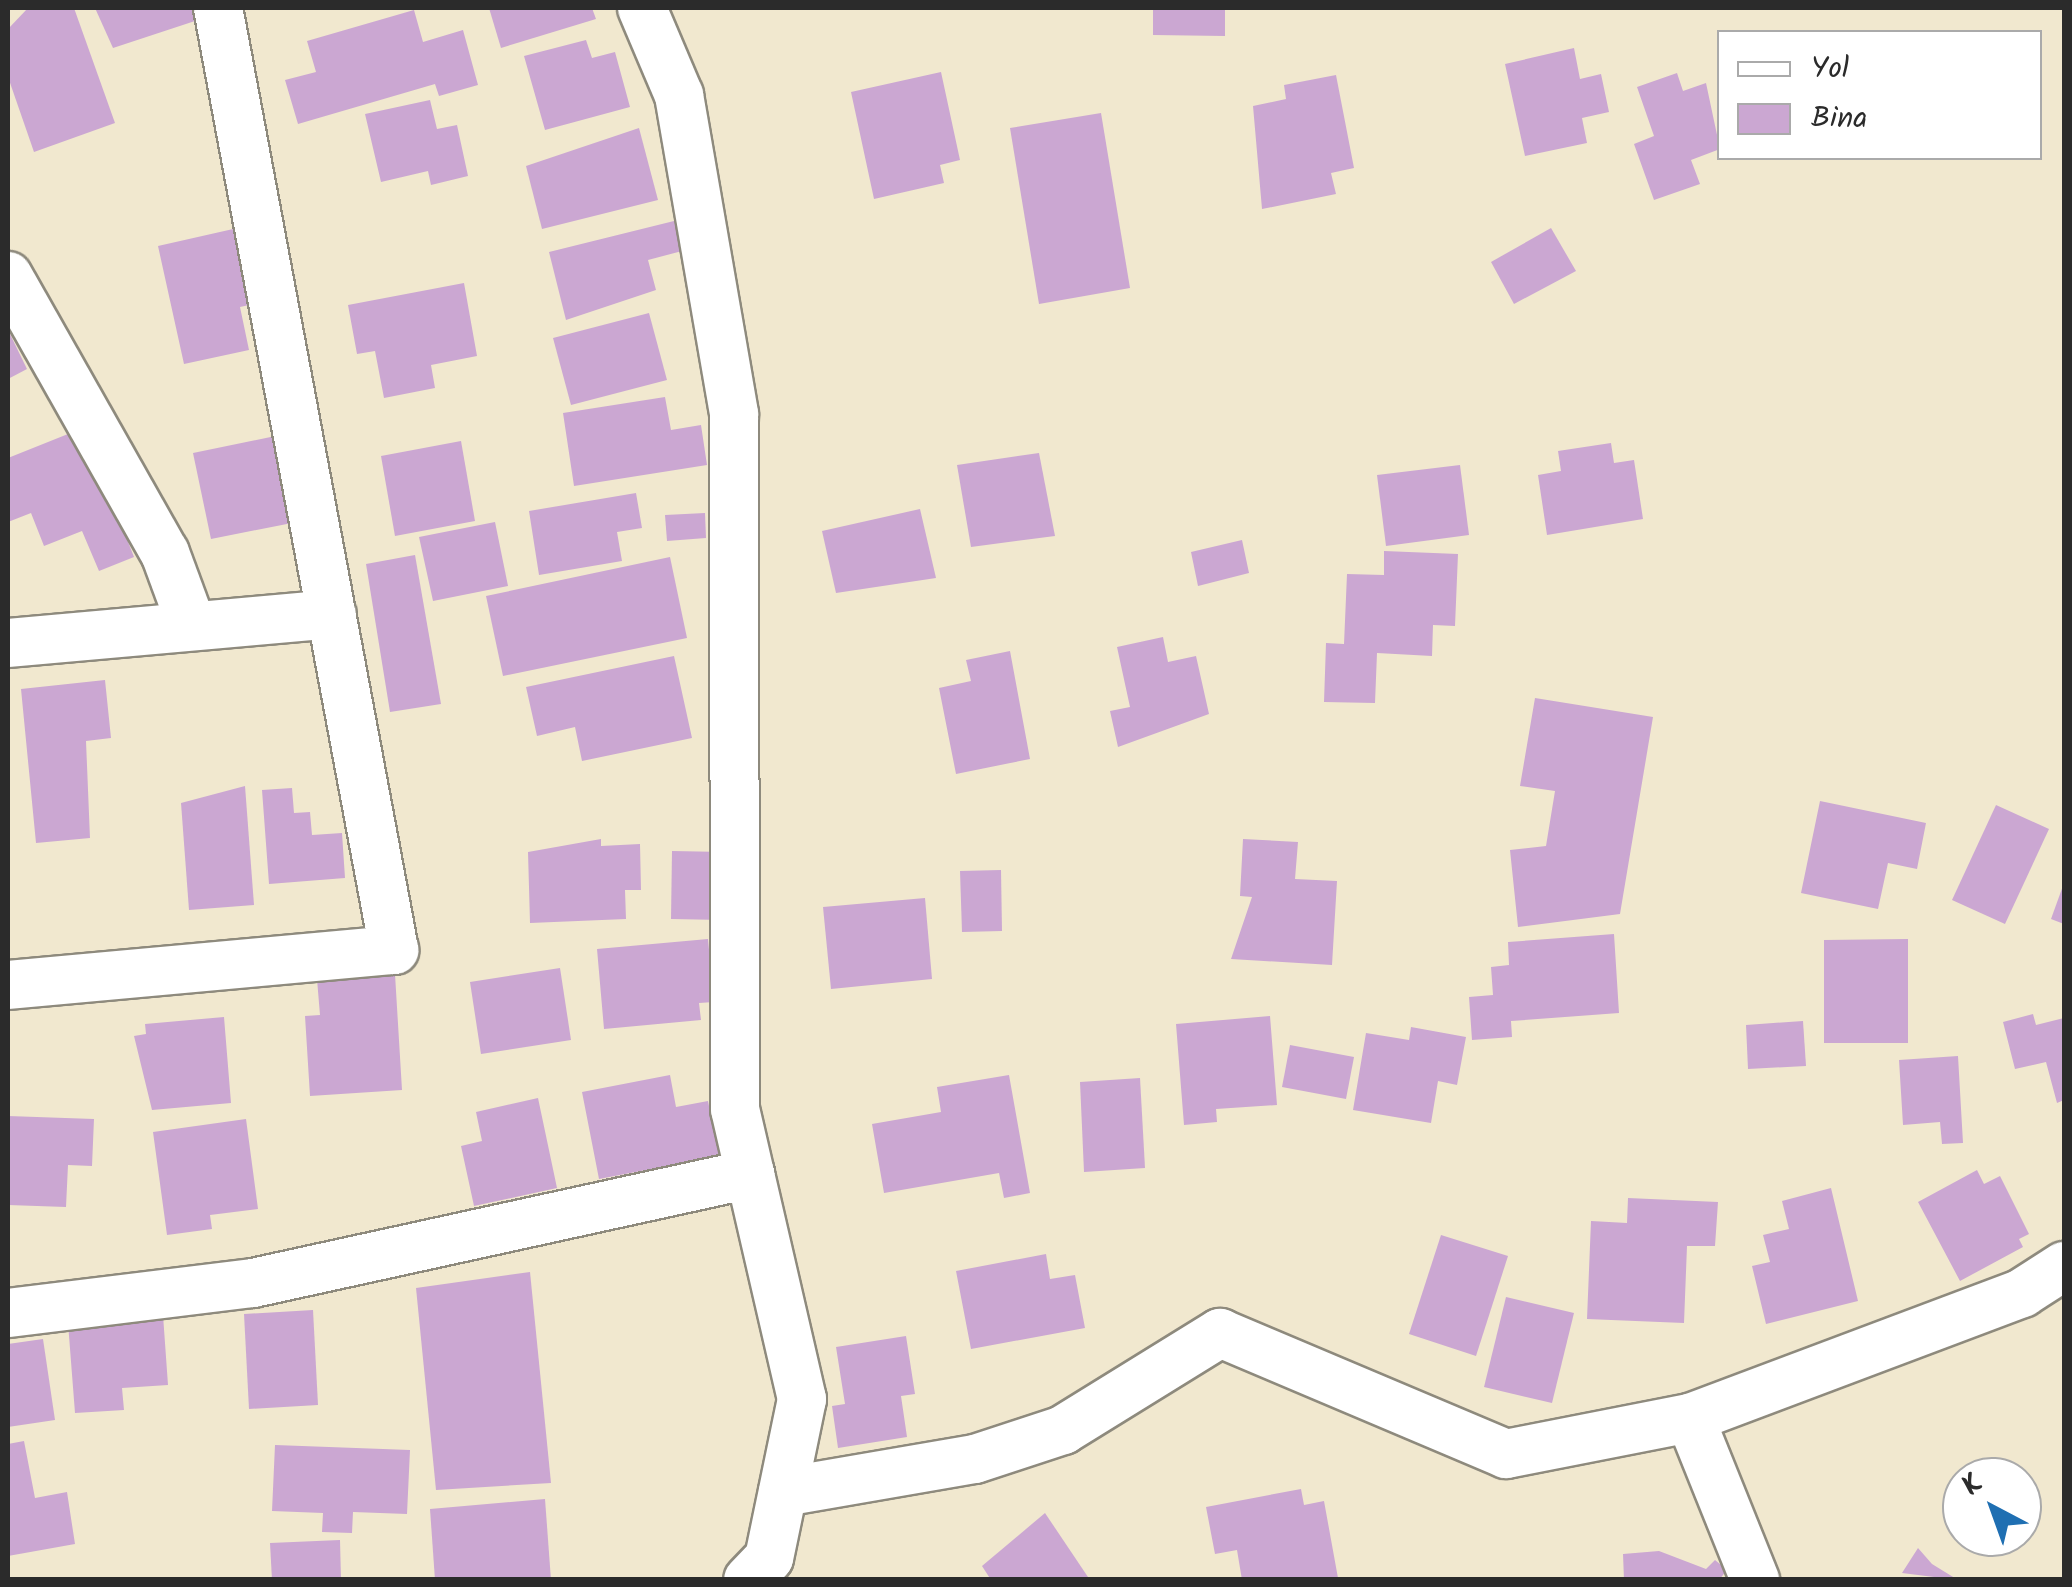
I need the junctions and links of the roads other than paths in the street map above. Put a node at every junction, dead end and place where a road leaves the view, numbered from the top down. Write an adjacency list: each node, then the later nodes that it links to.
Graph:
1 (218, 8): 4 (street)
2 (642, 8): 8 (street)
3 (8, 276): 5 (street)
4 (332, 614): 5 (street); 7 (street)
5 (190, 621): 6 (street)
6 (8, 643)
7 (8, 986)
8 (750, 1174): 10 (street); 12 (street)
9 (2064, 1266): 11 (street)
10 (8, 1313)
11 (1690, 1418): 12 (street); 14 (street)
12 (783, 1492): 13 (street)
13 (748, 1580)
14 (1755, 1580)

